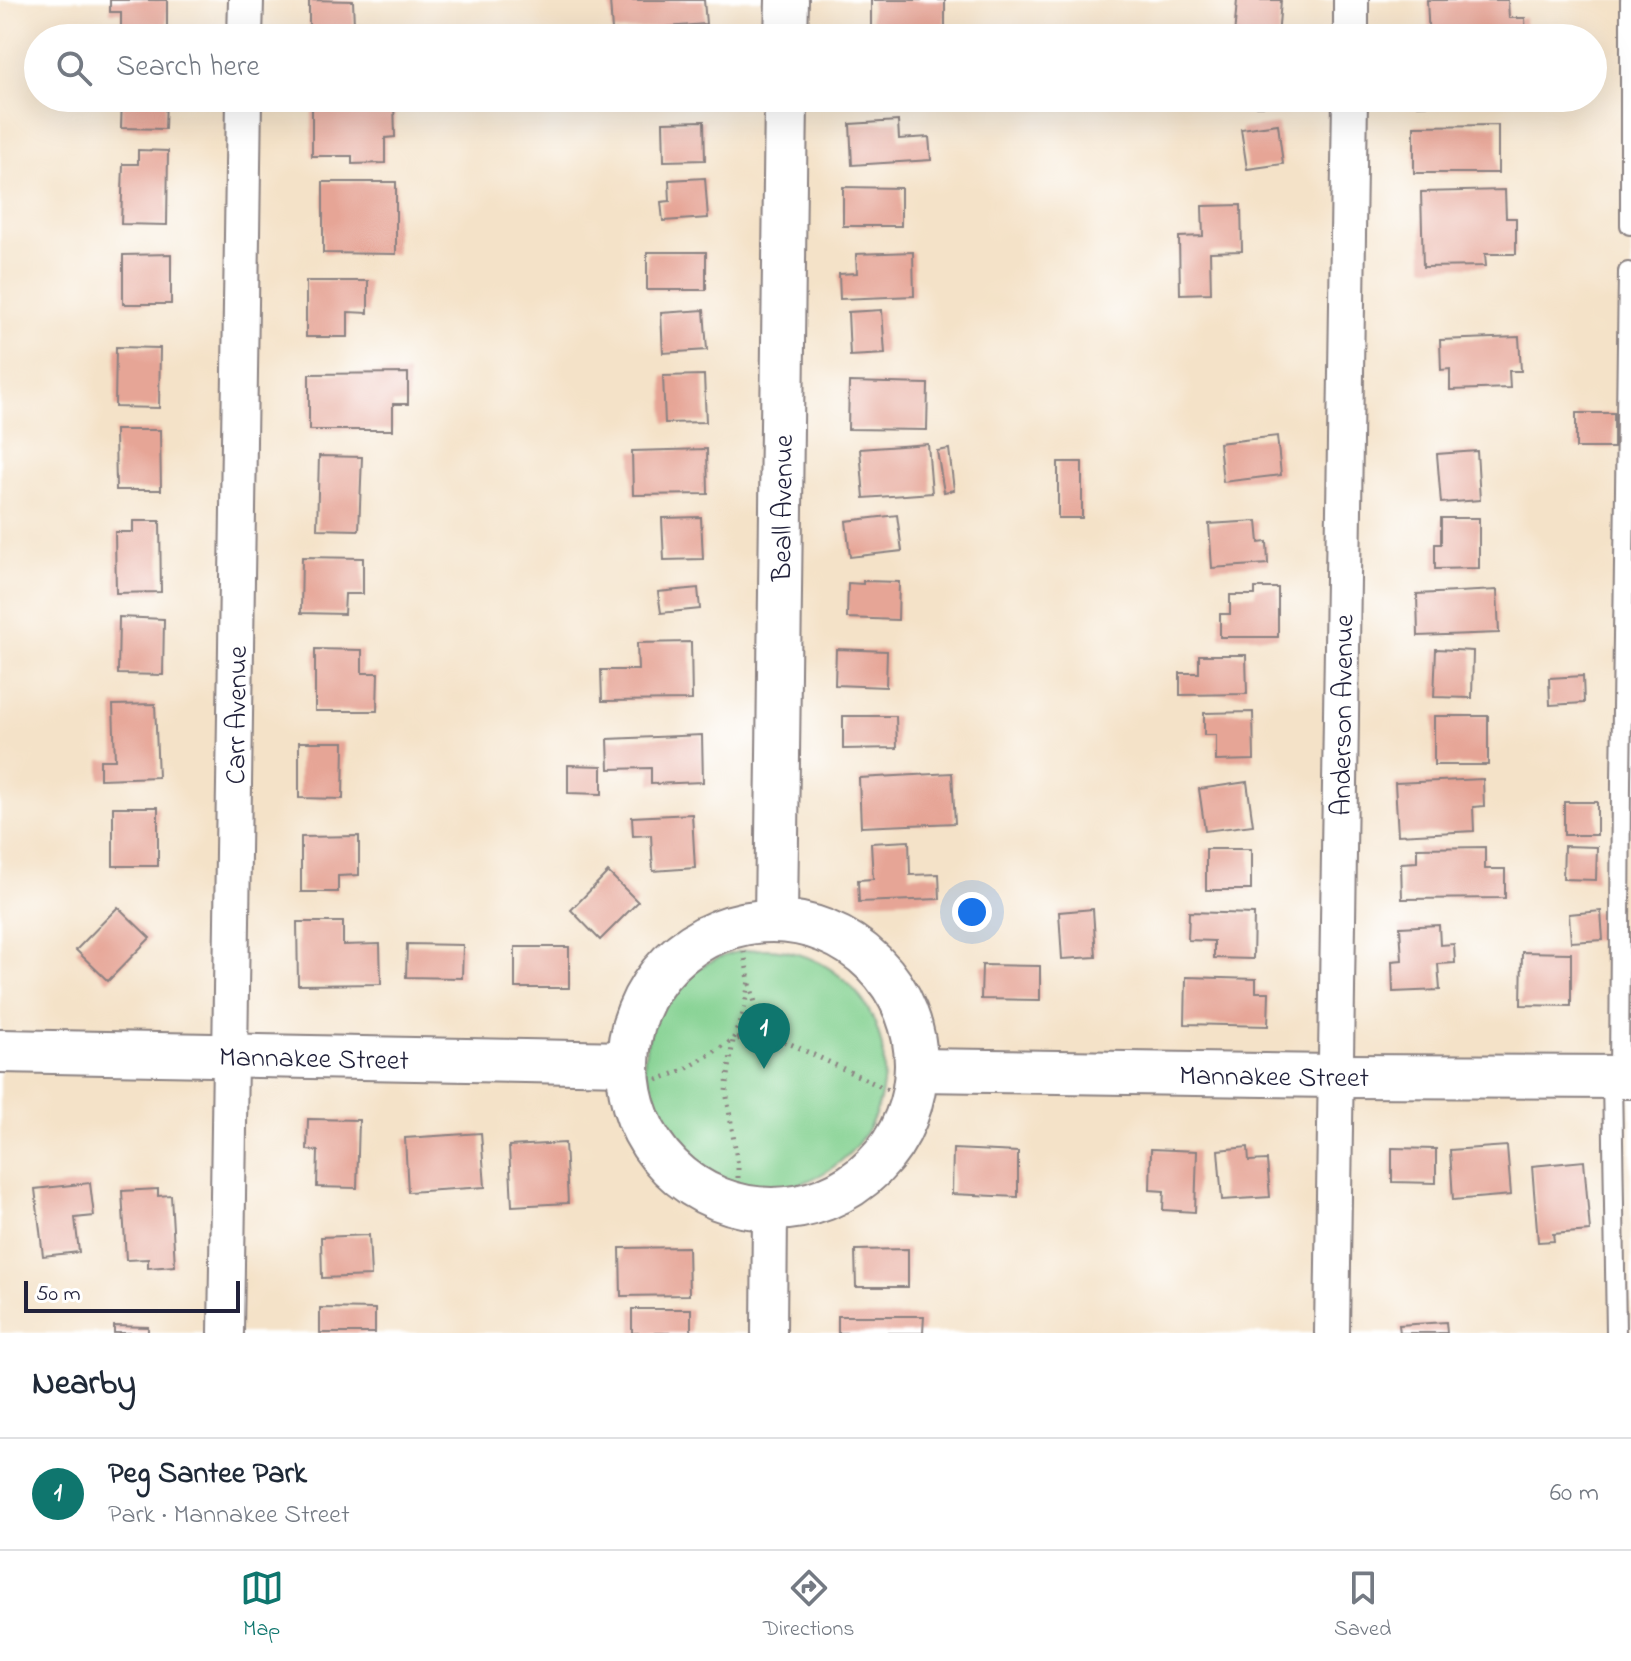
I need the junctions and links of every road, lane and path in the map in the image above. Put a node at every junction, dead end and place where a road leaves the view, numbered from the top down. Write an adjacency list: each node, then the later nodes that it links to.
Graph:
1 (246, 0): 5 (street)
2 (787, 0): 6 (street)
3 (1351, 0): 7 (street)
4 (1630, 0): 11 (lane)
5 (245, 24)
6 (786, 24)
7 (1351, 24)
8 (244, 112): 19 (street, Carr Avenue)
9 (786, 112): 13 (street, Beall Avenue)
10 (1350, 112): 21 (street, Anderson Avenue)
11 (1630, 225)
12 (1628, 272): 15 (lane)
13 (759, 930): 14 (path); 20 (street); 23 (street)
14 (749, 980): 16 (path); 17 (path)
15 (1625, 1014): 22 (lane)
16 (778, 1038): 17 (path); 23 (path)
17 (733, 1040): 20 (path); 24 (path)
18 (0, 1051): 19 (street, Mannakee Street)
19 (231, 1056): 20 (street, Mannakee Street); 25 (street, Carr Avenue)
20 (641, 1072): 24 (street)
21 (1335, 1076): 22 (street, Mannakee Street); 23 (street, Mannakee Street); 27 (street, Anderson Avenue)
22 (1621, 1077): 28 (lane)
23 (906, 1081): 24 (street)
24 (754, 1202): 26 (street)
25 (226, 1333)
26 (769, 1333)
27 (1332, 1333)
28 (1616, 1333)

